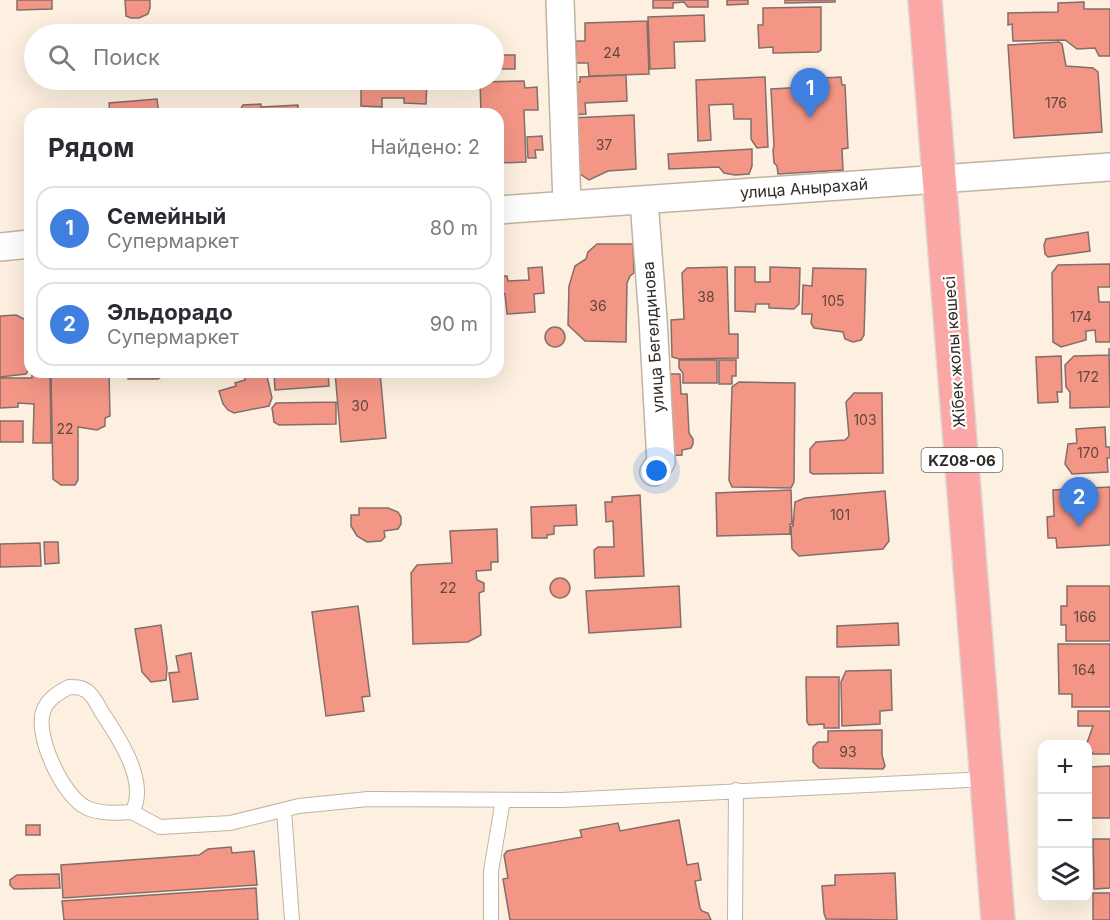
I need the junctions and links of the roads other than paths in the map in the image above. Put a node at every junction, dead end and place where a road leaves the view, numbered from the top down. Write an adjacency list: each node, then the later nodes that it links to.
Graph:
1 (560, 0): 6 (street)
2 (925, 0): 4 (highway, Жібек жолы көшесі / KZ08-06)
3 (1110, 167): 4 (street, улица Анырахай)
4 (940, 178): 5 (street, улица Анырахай); 11 (highway, Жібек жолы көшесі / KZ08-06)
5 (644, 201): 6 (street, улица Анырахай); 10 (street, улица Бегелдинова)
6 (567, 205): 7 (street, улица Анырахай)
7 (504, 210)
8 (24, 245): 9 (street)
9 (0, 247)
10 (654, 472)
11 (987, 779): 12 (lane); 19 (highway, Жібек жолы көшесі / KZ08-06)
12 (736, 790): 13 (lane); 18 (lane)
13 (503, 800): 14 (lane); 17 (lane)
14 (284, 810): 15 (lane); 16 (lane)
15 (132, 812): 15 (lane)
16 (292, 920)
17 (491, 920)
18 (735, 920)
19 (998, 920)

